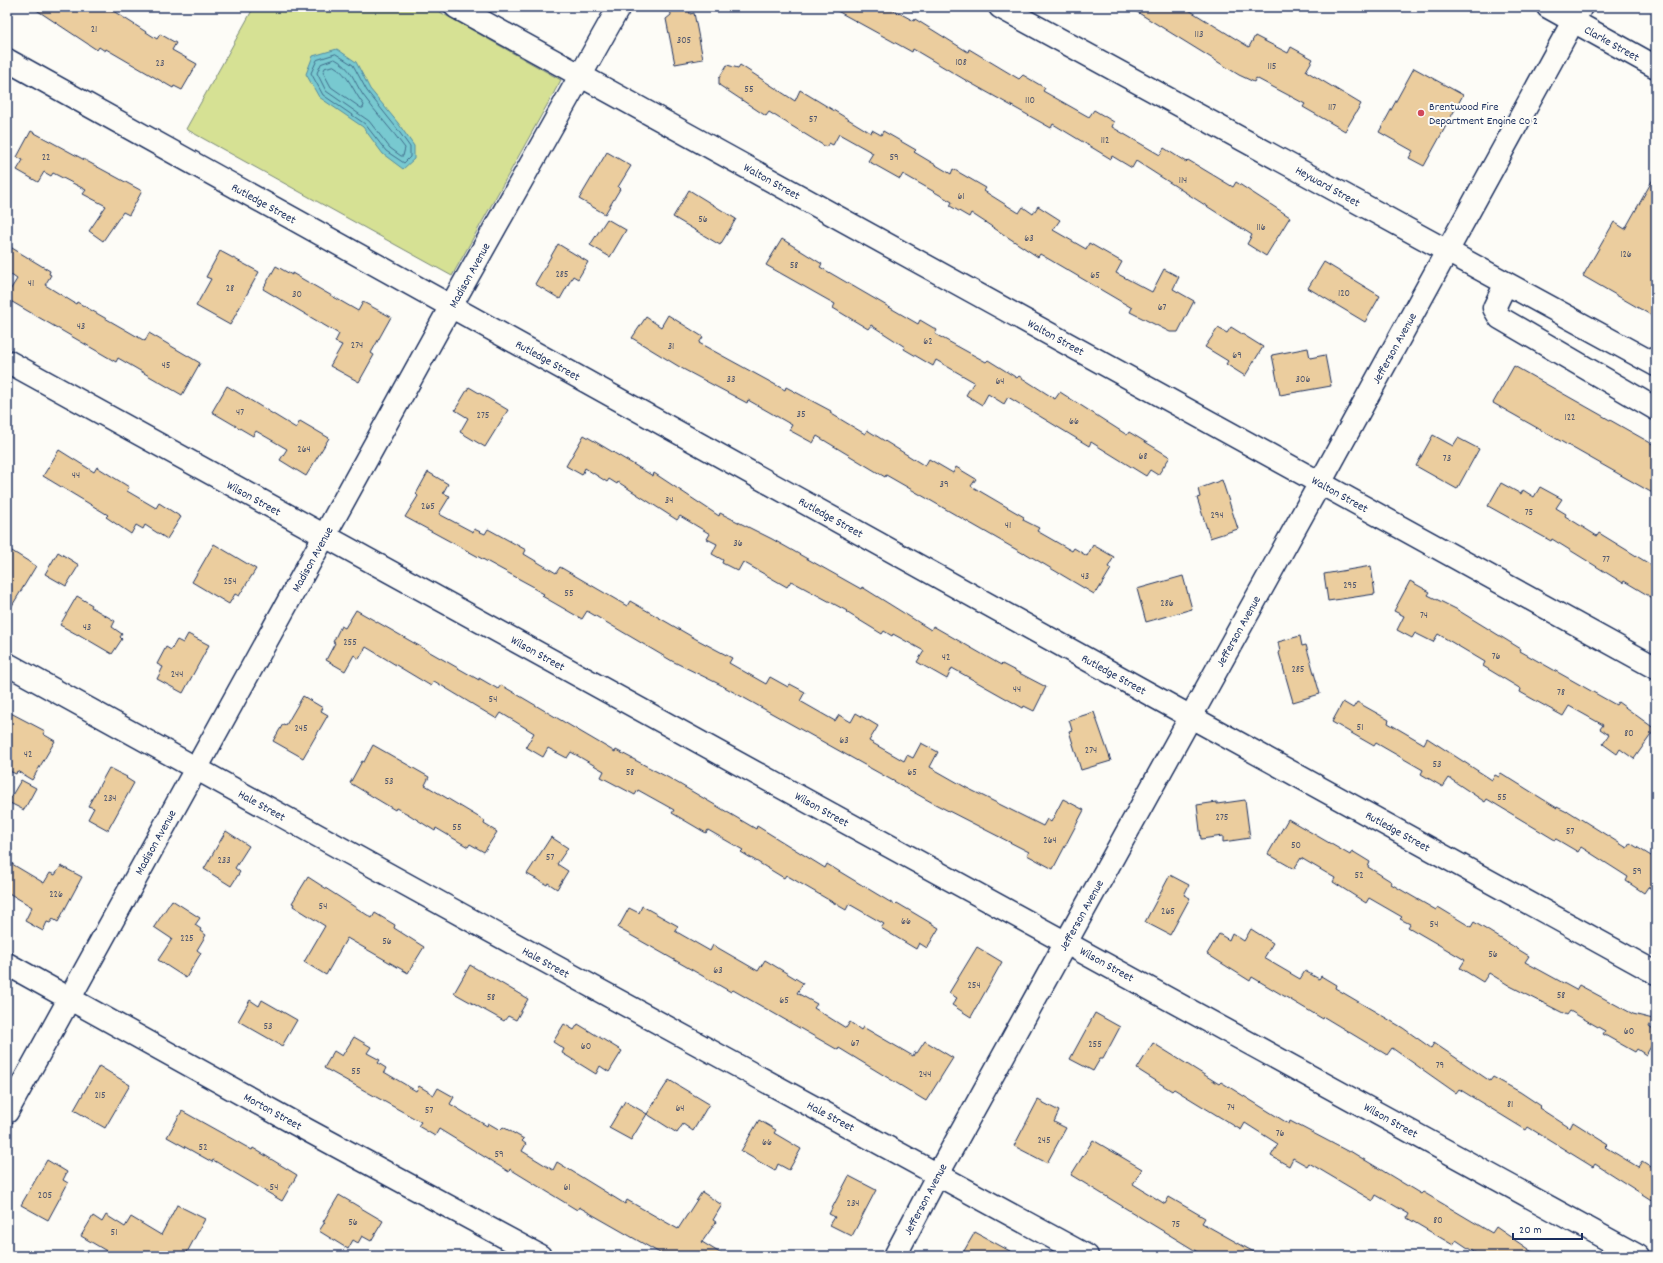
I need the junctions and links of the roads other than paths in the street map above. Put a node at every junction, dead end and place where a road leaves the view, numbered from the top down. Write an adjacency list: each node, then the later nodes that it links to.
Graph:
1 (456, 7): 8 (street, Walton Street)
2 (619, 7): 8 (street, Madison Avenue)
3 (1000, 7): 9 (street, Heyward Street)
4 (1548, 7): 5 (street, Clarke Street)
5 (1578, 14): 7 (street, Clarke Street); 9 (street, Jefferson Avenue)
6 (7, 60): 11 (street, Rutledge Street)
7 (1656, 67)
8 (581, 76): 11 (street, Madison Avenue); 15 (street, Walton Street)
9 (1447, 250): 10 (street, Heyward Street); 15 (street, Jefferson Avenue)
10 (1506, 283): 13 (street, Heyward Street); 14 (street)
11 (451, 306): 16 (street, Madison Avenue); 19 (street, Rutledge Street)
12 (7, 361): 16 (street, Wilson Street)
13 (1656, 365)
14 (1656, 409)
15 (1320, 483): 18 (street, Walton Street); 19 (street, Jefferson Avenue)
16 (324, 537): 20 (street, Madison Avenue); 21 (street, Wilson Street)
17 (7, 664): 20 (street, Hale Street)
18 (1656, 668)
19 (1191, 717): 21 (street, Jefferson Avenue); 23 (street, Rutledge Street)
20 (196, 769): 24 (street, Madison Avenue); 26 (street, Hale Street)
21 (1066, 942): 26 (street, Jefferson Avenue); 30 (street, Wilson Street)
22 (7, 964): 24 (street, Morton Street)
23 (1656, 973)
24 (69, 998): 25 (street, Madison Avenue); 27 (street, Morton Street)
25 (7, 1112)
26 (938, 1174): 28 (street, Jefferson Avenue); 29 (street, Hale Street)
27 (540, 1256)
28 (895, 1256)
29 (1086, 1256)
30 (1638, 1256)

